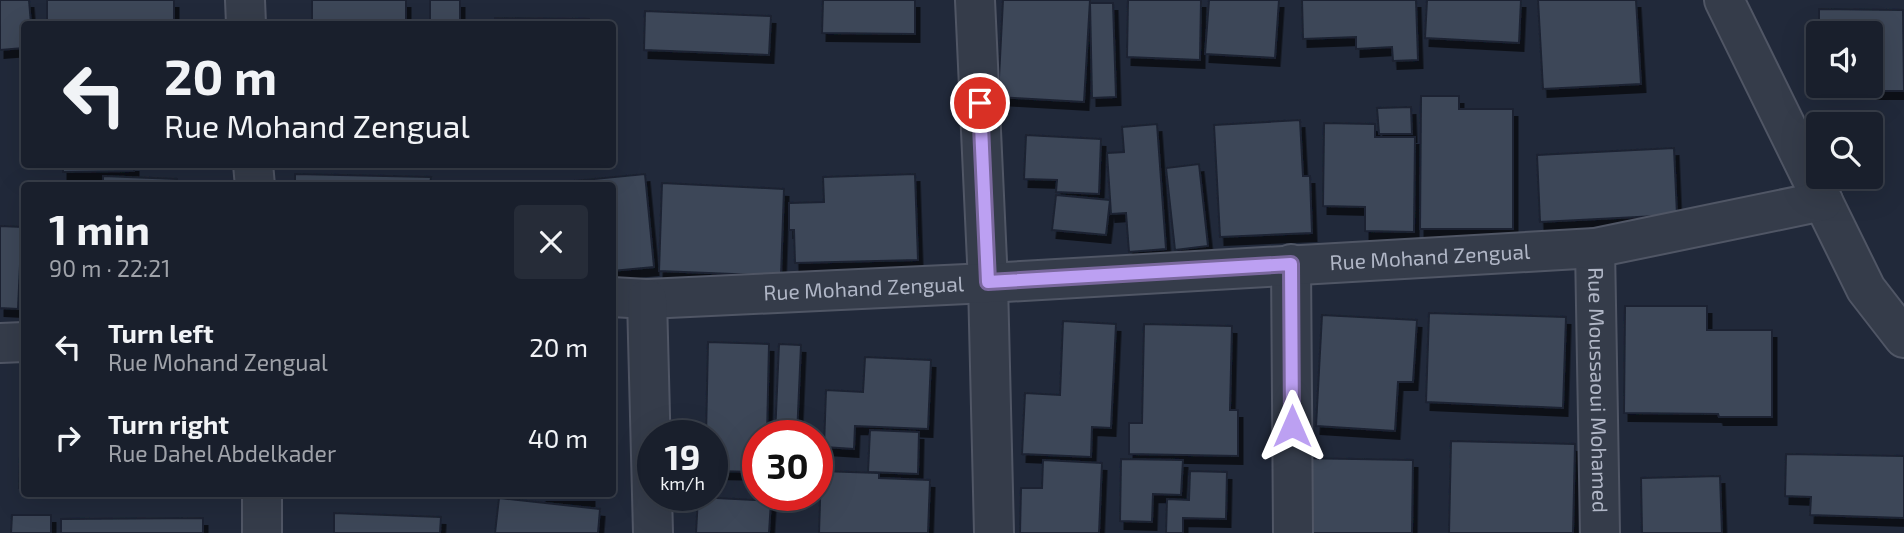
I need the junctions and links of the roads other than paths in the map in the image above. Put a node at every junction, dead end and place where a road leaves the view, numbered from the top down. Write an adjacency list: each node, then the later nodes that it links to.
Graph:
1 (245, 0): 4 (street)
2 (975, 0): 8 (street)
3 (1724, 0): 5 (street)
4 (246, 21)
5 (1823, 201): 6 (street, Rue Mohand Zengual); 10 (street)
6 (1595, 248): 7 (street, Rue Mohand Zengual); 18 (street, Rue Moussaoui Mohamed)
7 (1291, 264): 8 (street, Rue Mohand Zengual); 17 (street)
8 (988, 282): 9 (street, Rue Mohand Zengual); 16 (street)
9 (630, 298): 15 (street)
10 (1904, 338)
11 (21, 342): 12 (street)
12 (0, 343)
13 (262, 497): 14 (street)
14 (262, 533)
15 (653, 533)
16 (994, 533)
17 (1293, 533)
18 (1600, 533)

